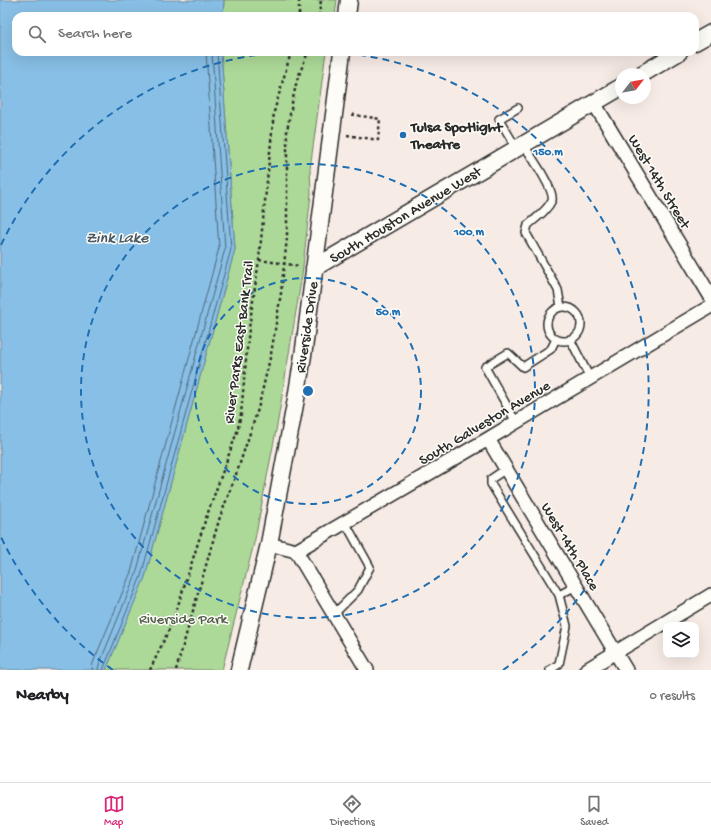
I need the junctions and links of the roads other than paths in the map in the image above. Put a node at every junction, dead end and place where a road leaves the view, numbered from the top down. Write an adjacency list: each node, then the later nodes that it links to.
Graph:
1 (349, 0): 2 (street)
2 (348, 12)
3 (711, 33): 4 (street)
4 (699, 40)
5 (341, 56): 12 (street, Riverside Drive)
6 (672, 56): 7 (street)
7 (651, 69)
8 (615, 91): 9 (street, South Houston Avenue West)
9 (594, 103): 11 (street, South Houston Avenue West); 13 (street, West 14th Street)
10 (518, 108): 11 (lane)
11 (520, 147): 12 (street, South Houston Avenue West); 15 (lane)
12 (314, 268): 23 (street, Riverside Drive)
13 (711, 297)
14 (711, 306): 18 (street, South Galveston Avenue)
15 (561, 307): 16 (lane); 17 (lane)
16 (556, 339): 17 (lane); 19 (lane)
17 (570, 339): 18 (lane)
18 (590, 378): 19 (street, South Galveston Avenue)
19 (516, 422): 20 (street, South Galveston Avenue)
20 (488, 439): 21 (street, West 14th Place); 22 (street, South Galveston Avenue)
21 (506, 469): 25 (street, West 14th Place); 26 (lane)
22 (345, 522): 24 (street, South Galveston Avenue); 28 (lane)
23 (269, 544): 24 (street); 30 (street, Riverside Drive)
24 (296, 551): 28 (street)
25 (576, 586): 26 (lane); 29 (street, West 14th Place)
26 (559, 595): 32 (lane)
27 (711, 596): 29 (street)
28 (334, 614): 31 (street)
29 (616, 653): 33 (street); 34 (street, West 14th Place)
30 (239, 670)
31 (367, 670)
32 (550, 670)
33 (586, 670)
34 (626, 670)

